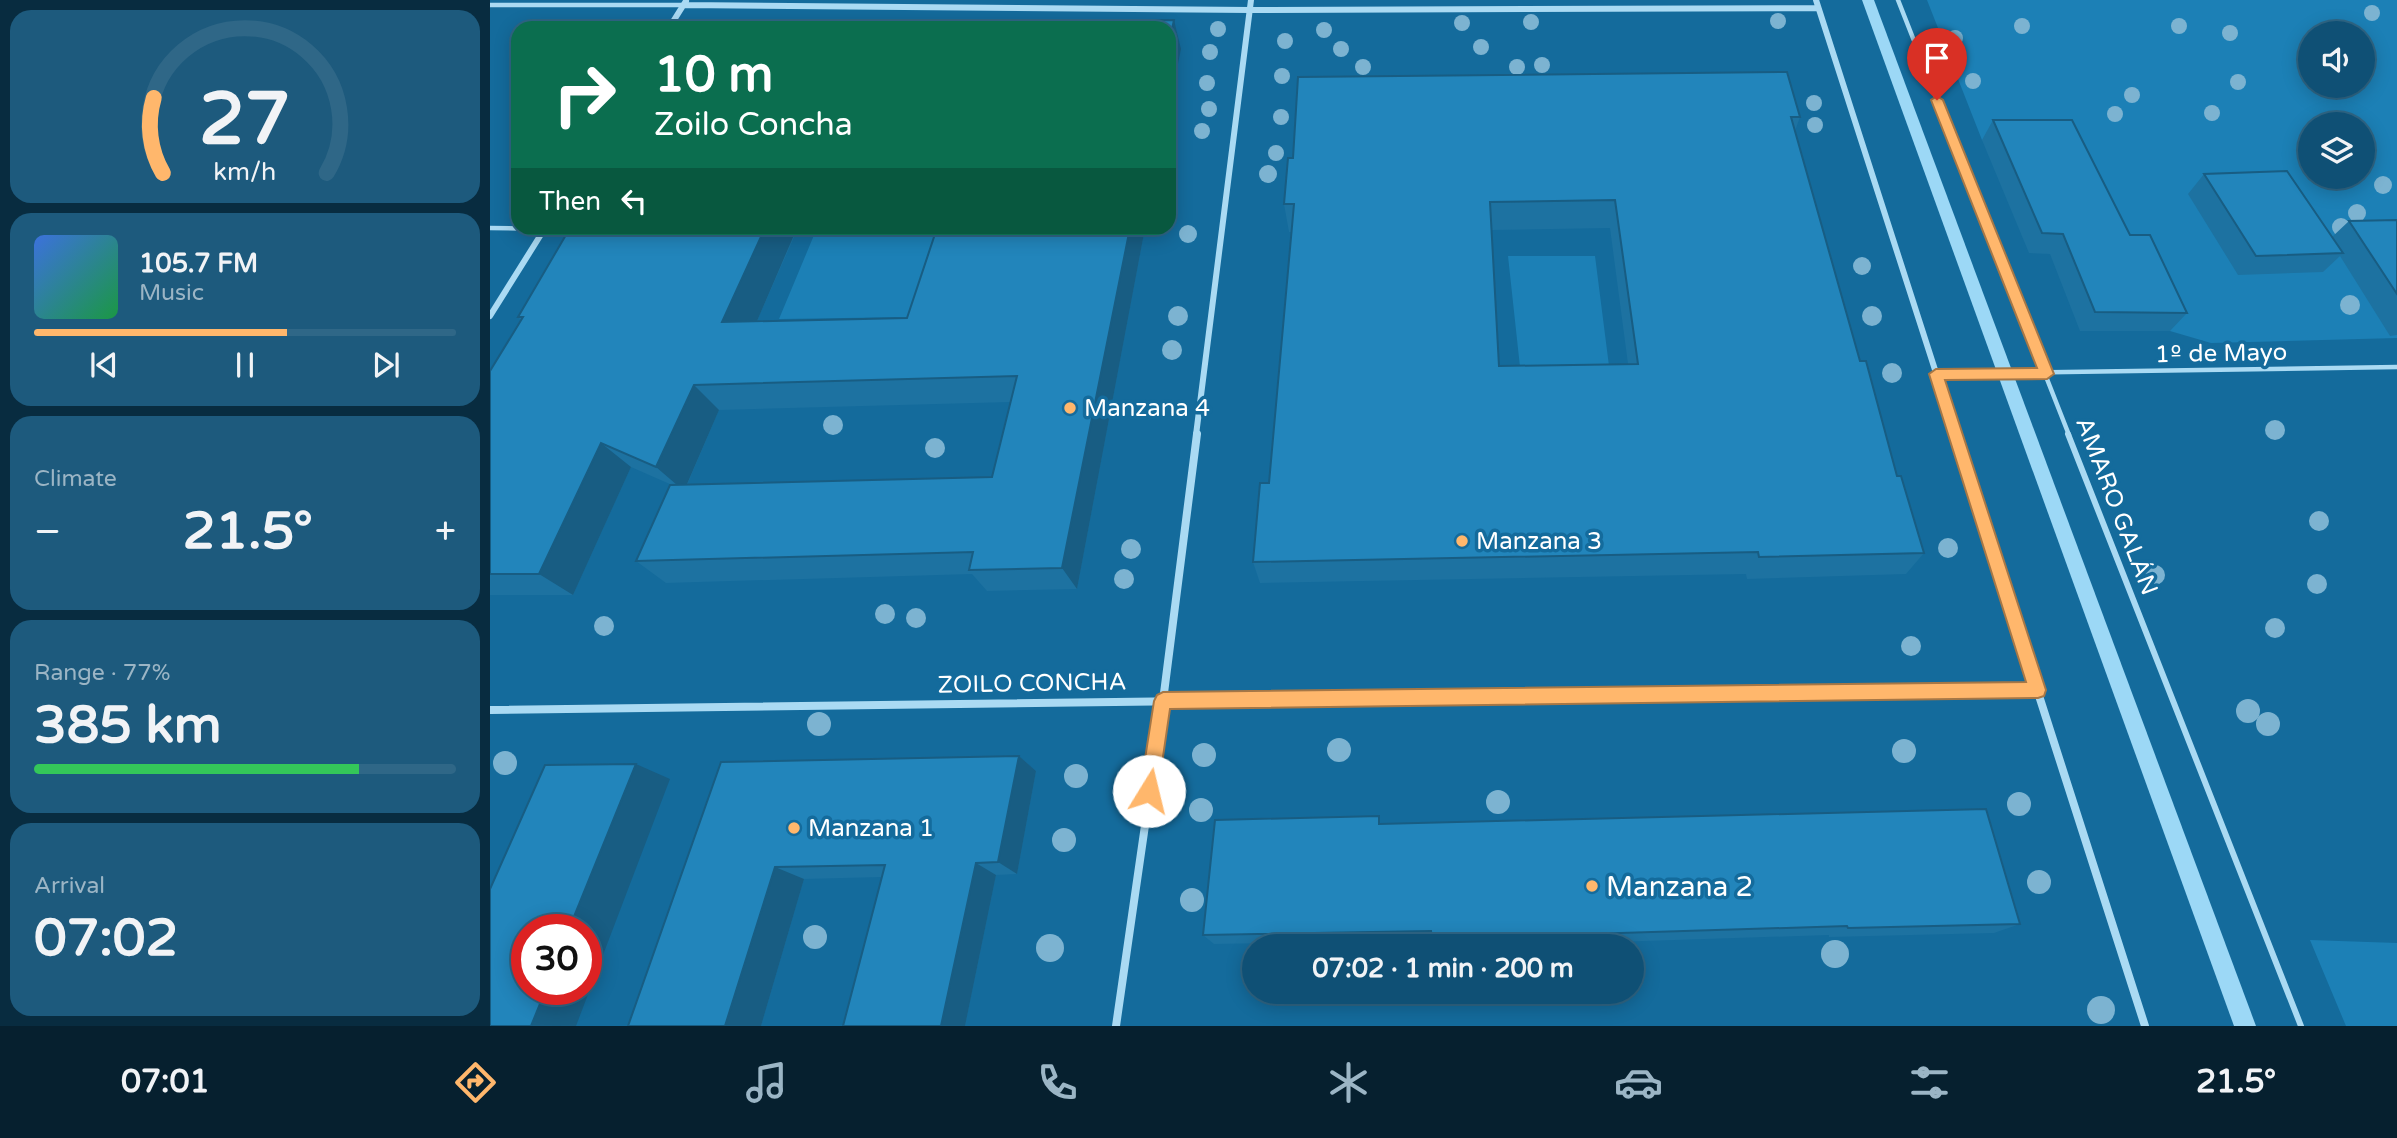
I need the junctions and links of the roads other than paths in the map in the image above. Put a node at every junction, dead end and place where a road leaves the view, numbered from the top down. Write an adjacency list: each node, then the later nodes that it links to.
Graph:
1 (1251, 0): 6 (street)
2 (1898, 0): 14 (lane, AMARO GALÁN)
3 (685, 2): 5 (lane); 6 (street); 7 (street)
4 (1817, 4): 6 (street); 13 (street)
5 (490, 5)
6 (1250, 10): 16 (street)
7 (673, 21)
8 (490, 228): 9 (lane)
9 (511, 228)
10 (541, 235): 11 (street)
11 (490, 316)
12 (2397, 367): 14 (lane, 1º de Mayo)
13 (1936, 374): 14 (lane, 1º de Mayo); 15 (street)
14 (2047, 374): 20 (lane, AMARO GALÁN)
15 (2038, 690): 16 (street, ZOILO CONCHA); 19 (street)
16 (1163, 701): 17 (street, ZOILO CONCHA); 18 (street)
17 (490, 710)
18 (1116, 1026)
19 (2145, 1026)
20 (2301, 1026)

